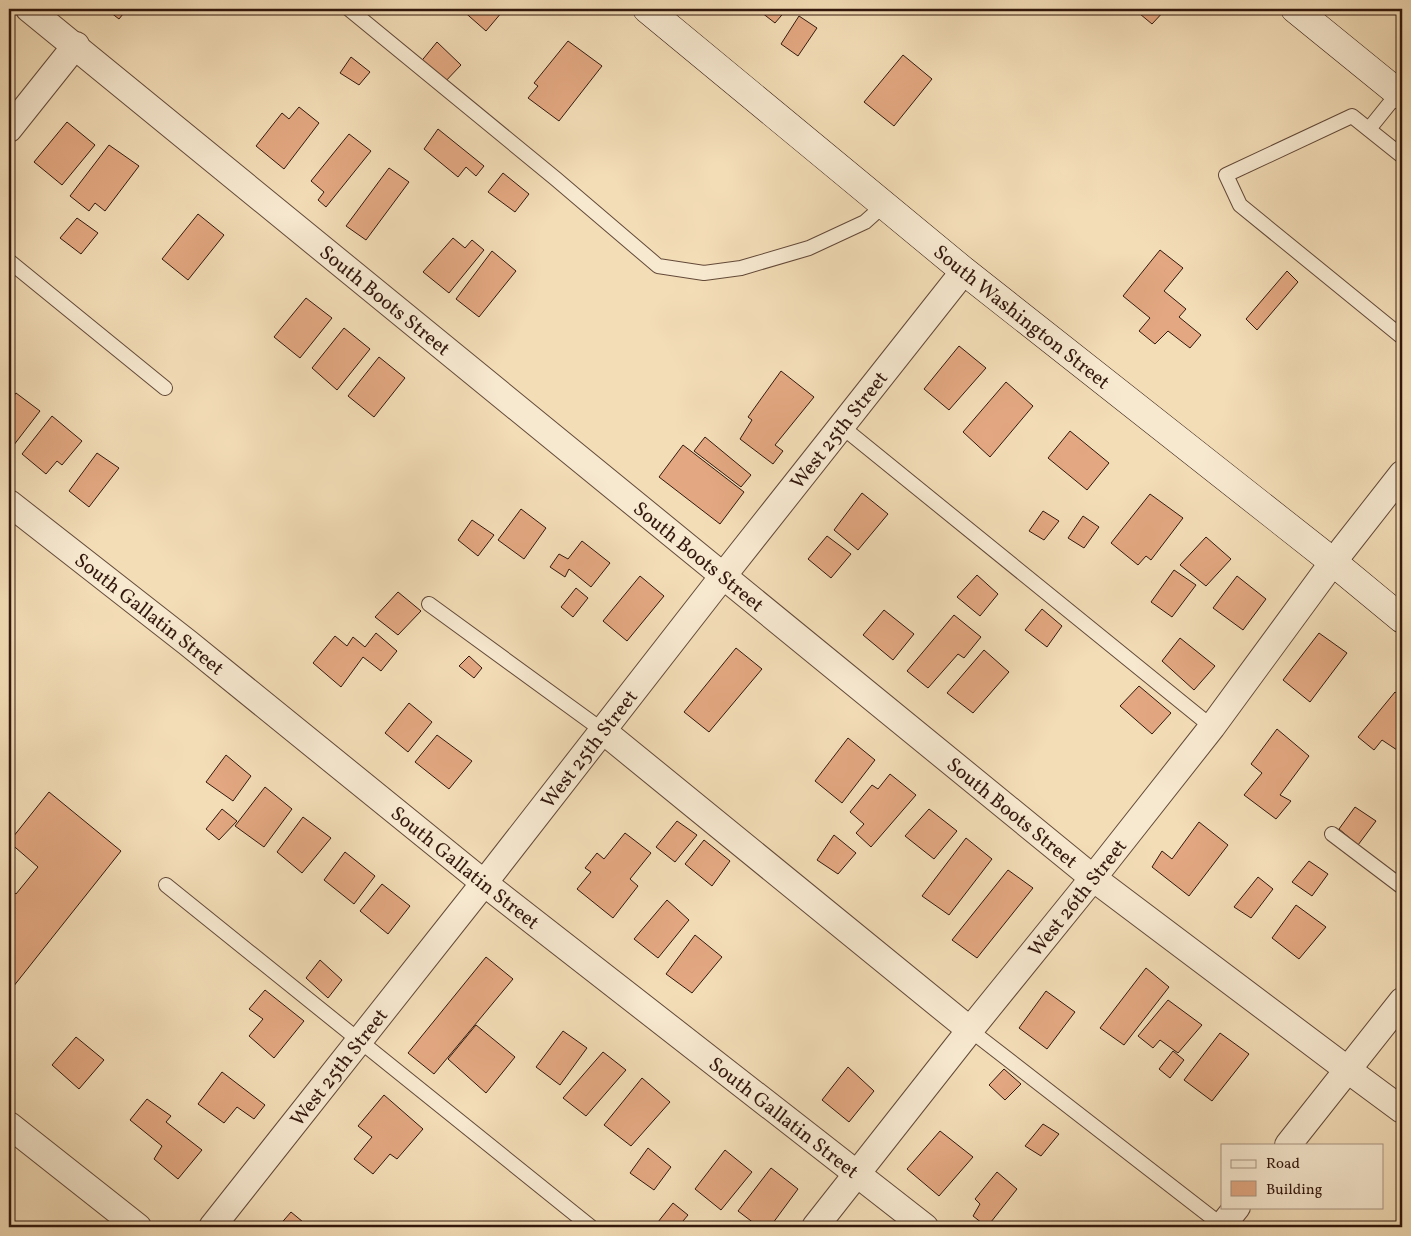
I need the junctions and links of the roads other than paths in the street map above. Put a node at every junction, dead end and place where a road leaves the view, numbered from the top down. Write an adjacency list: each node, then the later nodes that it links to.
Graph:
1 (30, 9): 5 (street, South Boots Street)
2 (349, 9): 10 (lane)
3 (648, 9): 10 (main road, South Washington Street)
4 (1295, 9): 6 (main road)
5 (76, 45): 7 (street); 19 (street, South Boots Street)
6 (1400, 94): 8 (lane)
7 (9, 129)
8 (1369, 129): 9 (lane); 13 (lane)
9 (1402, 156)
10 (884, 205): 12 (main road, South Washington Street)
11 (9, 261): 14 (lane)
12 (964, 271): 15 (street, West 25th Street); 18 (main road, South Washington Street)
13 (1402, 337)
14 (166, 388)
15 (841, 426): 19 (street, West 25th Street); 22 (lane)
16 (1402, 474): 18 (street, West 26th Street)
17 (9, 503): 26 (street, South Gallatin Street)
18 (1333, 562): 21 (main road, South Washington Street); 22 (street, West 26th Street)
19 (723, 576): 23 (street, West 25th Street); 25 (street, South Boots Street)
20 (429, 604): 23 (lane)
21 (1402, 619)
22 (1212, 727): 25 (street, West 26th Street)
23 (602, 730): 26 (street, West 25th Street); 30 (street)
24 (1332, 834): 28 (lane)
25 (1093, 878): 30 (street, West 26th Street); 32 (street, South Boots Street)
26 (484, 883): 31 (street, West 25th Street); 36 (street, South Gallatin Street)
27 (166, 885): 31 (lane)
28 (1402, 887)
29 (1402, 1001): 32 (street)
30 (970, 1030): 36 (street, West 26th Street); 37 (lane)
31 (359, 1041): 39 (street, West 25th Street); 40 (lane)
32 (1348, 1070): 33 (street, South Boots Street); 35 (street)
33 (1402, 1110)
34 (9, 1125): 38 (street)
35 (1289, 1144)
36 (858, 1174): 41 (street, West 26th Street); 42 (street, South Gallatin Street)
37 (1226, 1222)
38 (138, 1227)
39 (212, 1227)
40 (591, 1227)
41 (815, 1227)
42 (925, 1227)

